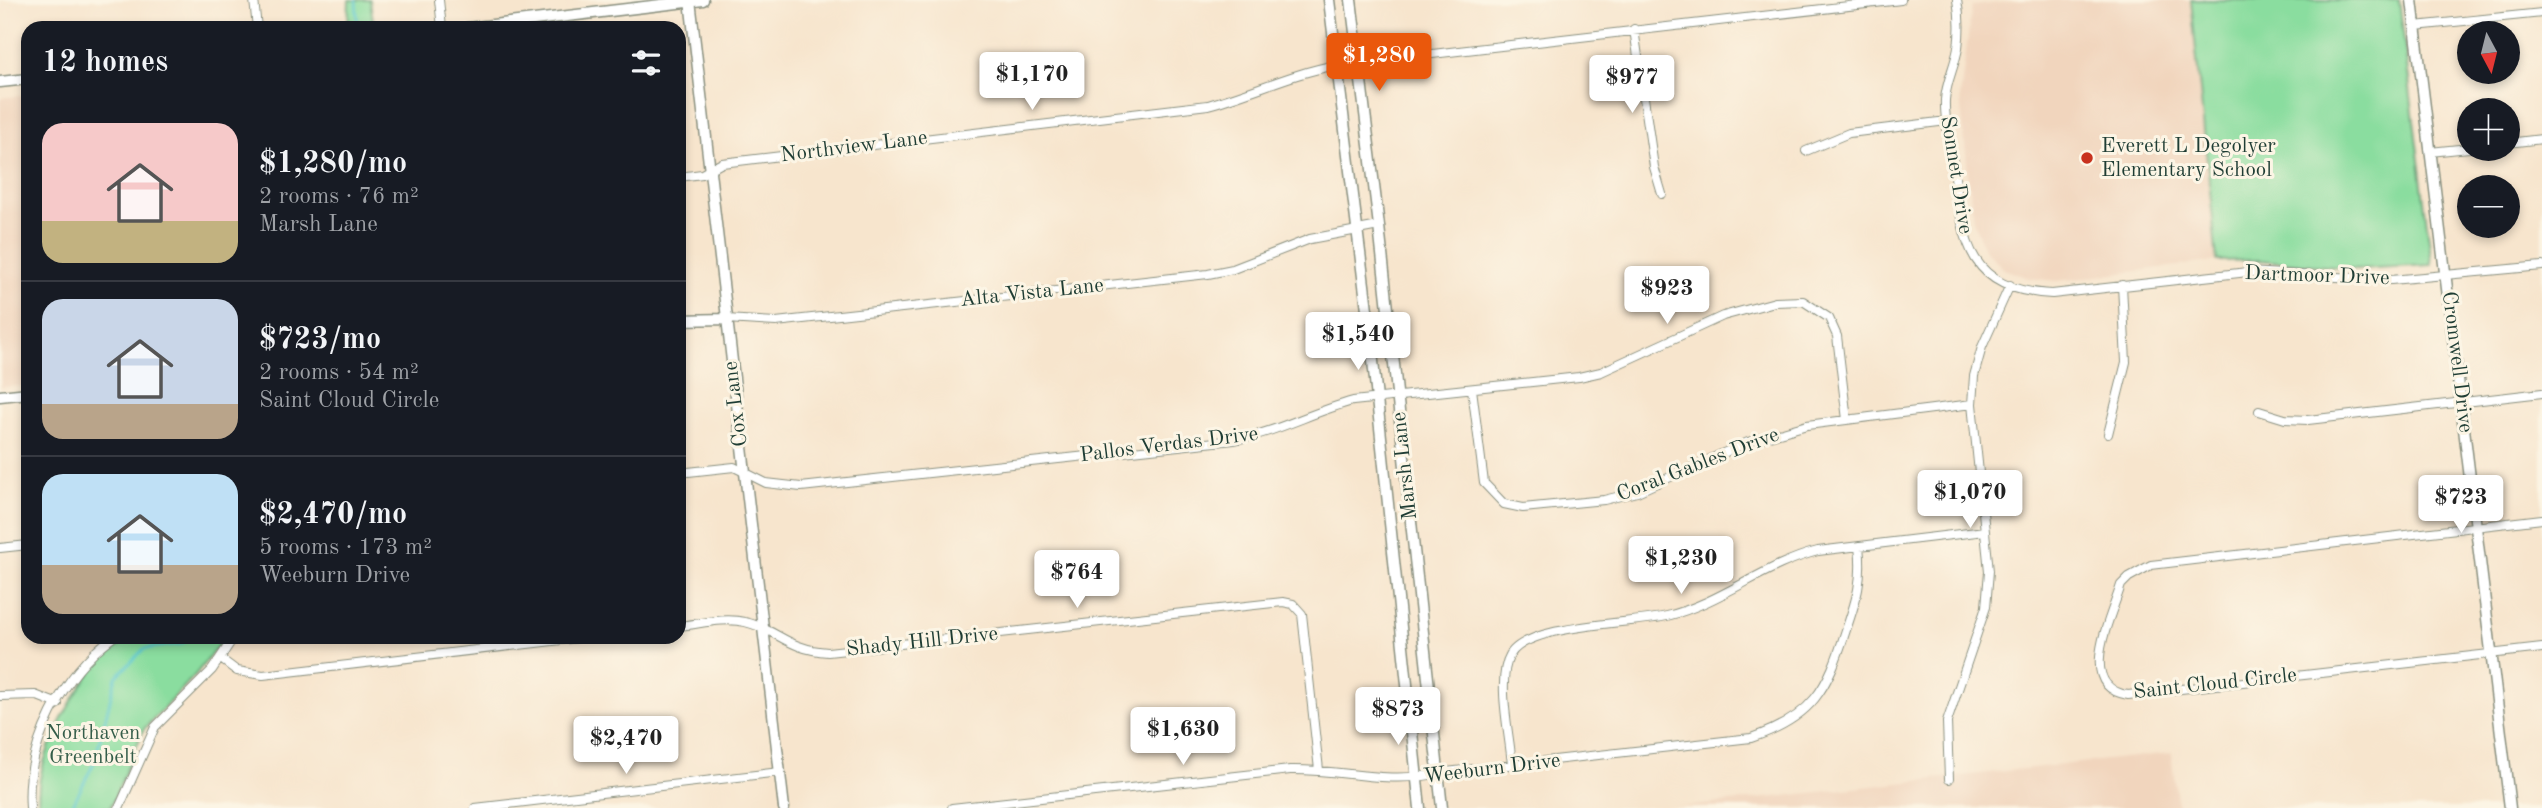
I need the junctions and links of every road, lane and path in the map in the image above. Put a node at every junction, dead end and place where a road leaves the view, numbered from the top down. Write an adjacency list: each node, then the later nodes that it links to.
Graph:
1 (254, 0): 11 (street)
2 (439, 0): 12 (street)
3 (703, 0): 9 (street)
4 (1329, 0): 17 (street, Marsh Lane)
5 (1351, 0): 16 (street, Marsh Lane)
6 (1901, 0): 15 (street, Northview Lane)
7 (1957, 0): 20 (street, Sonnet Drive)
8 (2412, 0): 14 (street, Cromwell Drive)
9 (690, 1): 13 (street); 26 (street, Cox Lane)
10 (2542, 13): 14 (street)
11 (256, 21)
12 (441, 21)
13 (525, 21)
14 (2415, 26): 25 (street, Cromwell Drive)
15 (1634, 29): 16 (street, Northview Lane); 28 (street)
16 (1360, 64): 17 (street, Northview Lane); 29 (street, Marsh Lane)
17 (1337, 65): 26 (street, Northview Lane); 30 (street, Marsh Lane)
18 (21, 80): 19 (street)
19 (0, 82)
20 (1947, 121): 24 (street); 33 (street, Sonnet Drive)
21 (2542, 139): 22 (street)
22 (2520, 142)
23 (2457, 149): 25 (street)
24 (1805, 151)
25 (2430, 152): 32 (street, Cromwell Drive)
26 (709, 170): 27 (street, Northview Lane); 35 (street, Cox Lane)
27 (686, 176)
28 (1662, 194)
29 (1379, 226): 30 (street, Alta Vista Lane); 41 (street, Marsh Lane)
30 (1358, 229): 35 (street, Alta Vista Lane); 42 (street, Marsh Lane)
31 (2542, 266): 32 (street, Dartmoor Drive)
32 (2446, 276): 34 (street, Dartmoor Drive); 43 (street, Cromwell Drive)
33 (2010, 285): 34 (street, Dartmoor Drive); 44 (street)
34 (2122, 285): 47 (street)
35 (726, 319): 36 (street, Alta Vista Lane); 49 (street, Cox Lane)
36 (686, 320)
37 (1472, 389): 41 (street, Pallos Verdas Drive); 46 (street, Pallos Verdas Drive); 46 (street, Coral Gables Drive)
38 (2542, 393): 43 (street)
39 (21, 394): 40 (street)
40 (0, 396)
41 (1397, 397): 42 (street, Pallos Verdas Drive); 69 (street, Marsh Lane)
42 (1377, 399): 49 (street, Pallos Verdas Drive); 70 (street, Marsh Lane)
43 (2462, 402): 45 (street); 51 (street, Cromwell Drive)
44 (1972, 404): 46 (street, Coral Gables Drive); 52 (street)
45 (2259, 411)
46 (1847, 420)
47 (2108, 434)
48 (686, 472): 49 (street, Pallos Verdas Drive)
49 (745, 474): 57 (street, Cox Lane)
50 (2542, 519): 51 (street, Saint Cloud Circle)
51 (2476, 526): 62 (street, Cromwell Drive); 62 (street, Saint Cloud Circle)
52 (1984, 531): 54 (street); 71 (street)
53 (21, 546): 55 (street)
54 (1859, 546): 66 (street, Weeburn Drive); 66 (street)
55 (0, 548)
56 (686, 625): 57 (street, Shady Hill Drive)
57 (763, 631): 67 (street, Shady Hill Drive); 68 (street, Cox Lane)
58 (105, 644): 65 (street)
59 (230, 644): 63 (street)
60 (527, 644): 63 (street)
61 (2542, 648): 62 (street, Saint Cloud Circle)
62 (2492, 654): 79 (street, Cromwell Drive)
63 (221, 659): 73 (street)
64 (0, 696): 65 (street)
65 (58, 704): 72 (street)
66 (1512, 765): 69 (street, Weeburn Drive)
67 (1319, 770): 70 (street, Weeburn Drive); 76 (street, Weeburn Drive)
68 (780, 772): 74 (street); 75 (street, Cox Lane)
69 (1438, 774): 70 (street, Weeburn Drive); 78 (street, Marsh Lane)
70 (1417, 779): 77 (street, Marsh Lane)
71 (1949, 779)
72 (30, 808)
73 (119, 808)
74 (475, 808)
75 (784, 808)
76 (952, 808)
77 (1420, 808)
78 (1442, 808)
79 (2510, 808)

